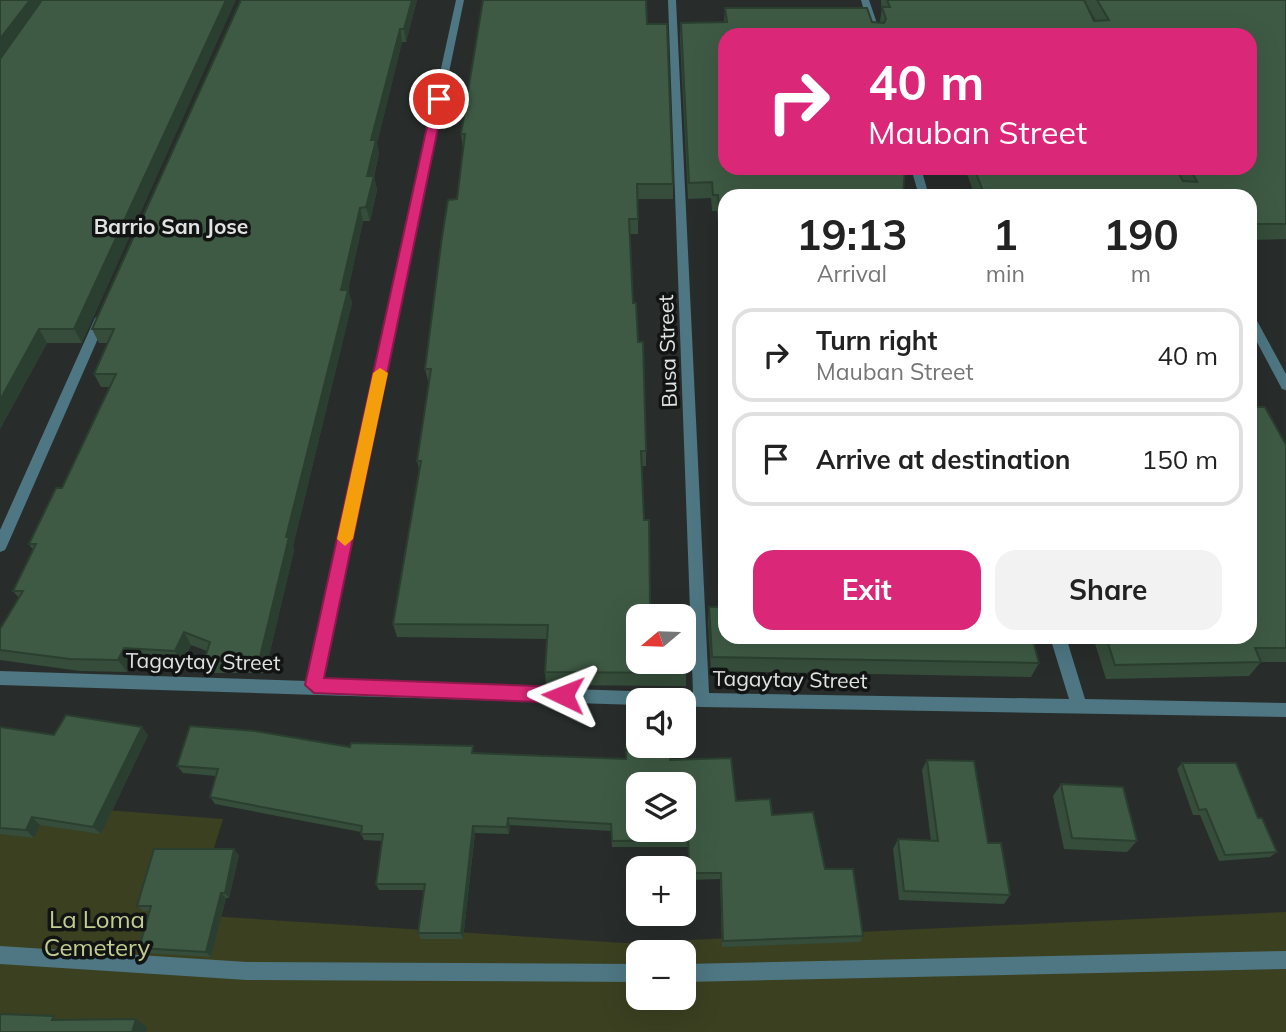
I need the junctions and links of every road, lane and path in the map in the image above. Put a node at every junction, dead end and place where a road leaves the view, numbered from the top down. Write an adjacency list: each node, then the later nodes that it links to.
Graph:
1 (460, 0): 11 (street)
2 (672, 0): 12 (street, Busa Street)
3 (865, 0): 4 (street)
4 (874, 28)
5 (107, 304): 8 (street)
6 (1257, 332): 7 (street)
7 (1286, 386)
8 (0, 546)
9 (1060, 644): 13 (street)
10 (0, 678): 11 (street, Tagaytay Street)
11 (314, 685): 12 (street, Tagaytay Street)
12 (701, 700): 13 (street, Tagaytay Street)
13 (1079, 706): 14 (street, Tagaytay Street)
14 (1286, 710)
15 (0, 955): 17 (street)
16 (1286, 960): 18 (street)
17 (626, 973)
18 (696, 973)

